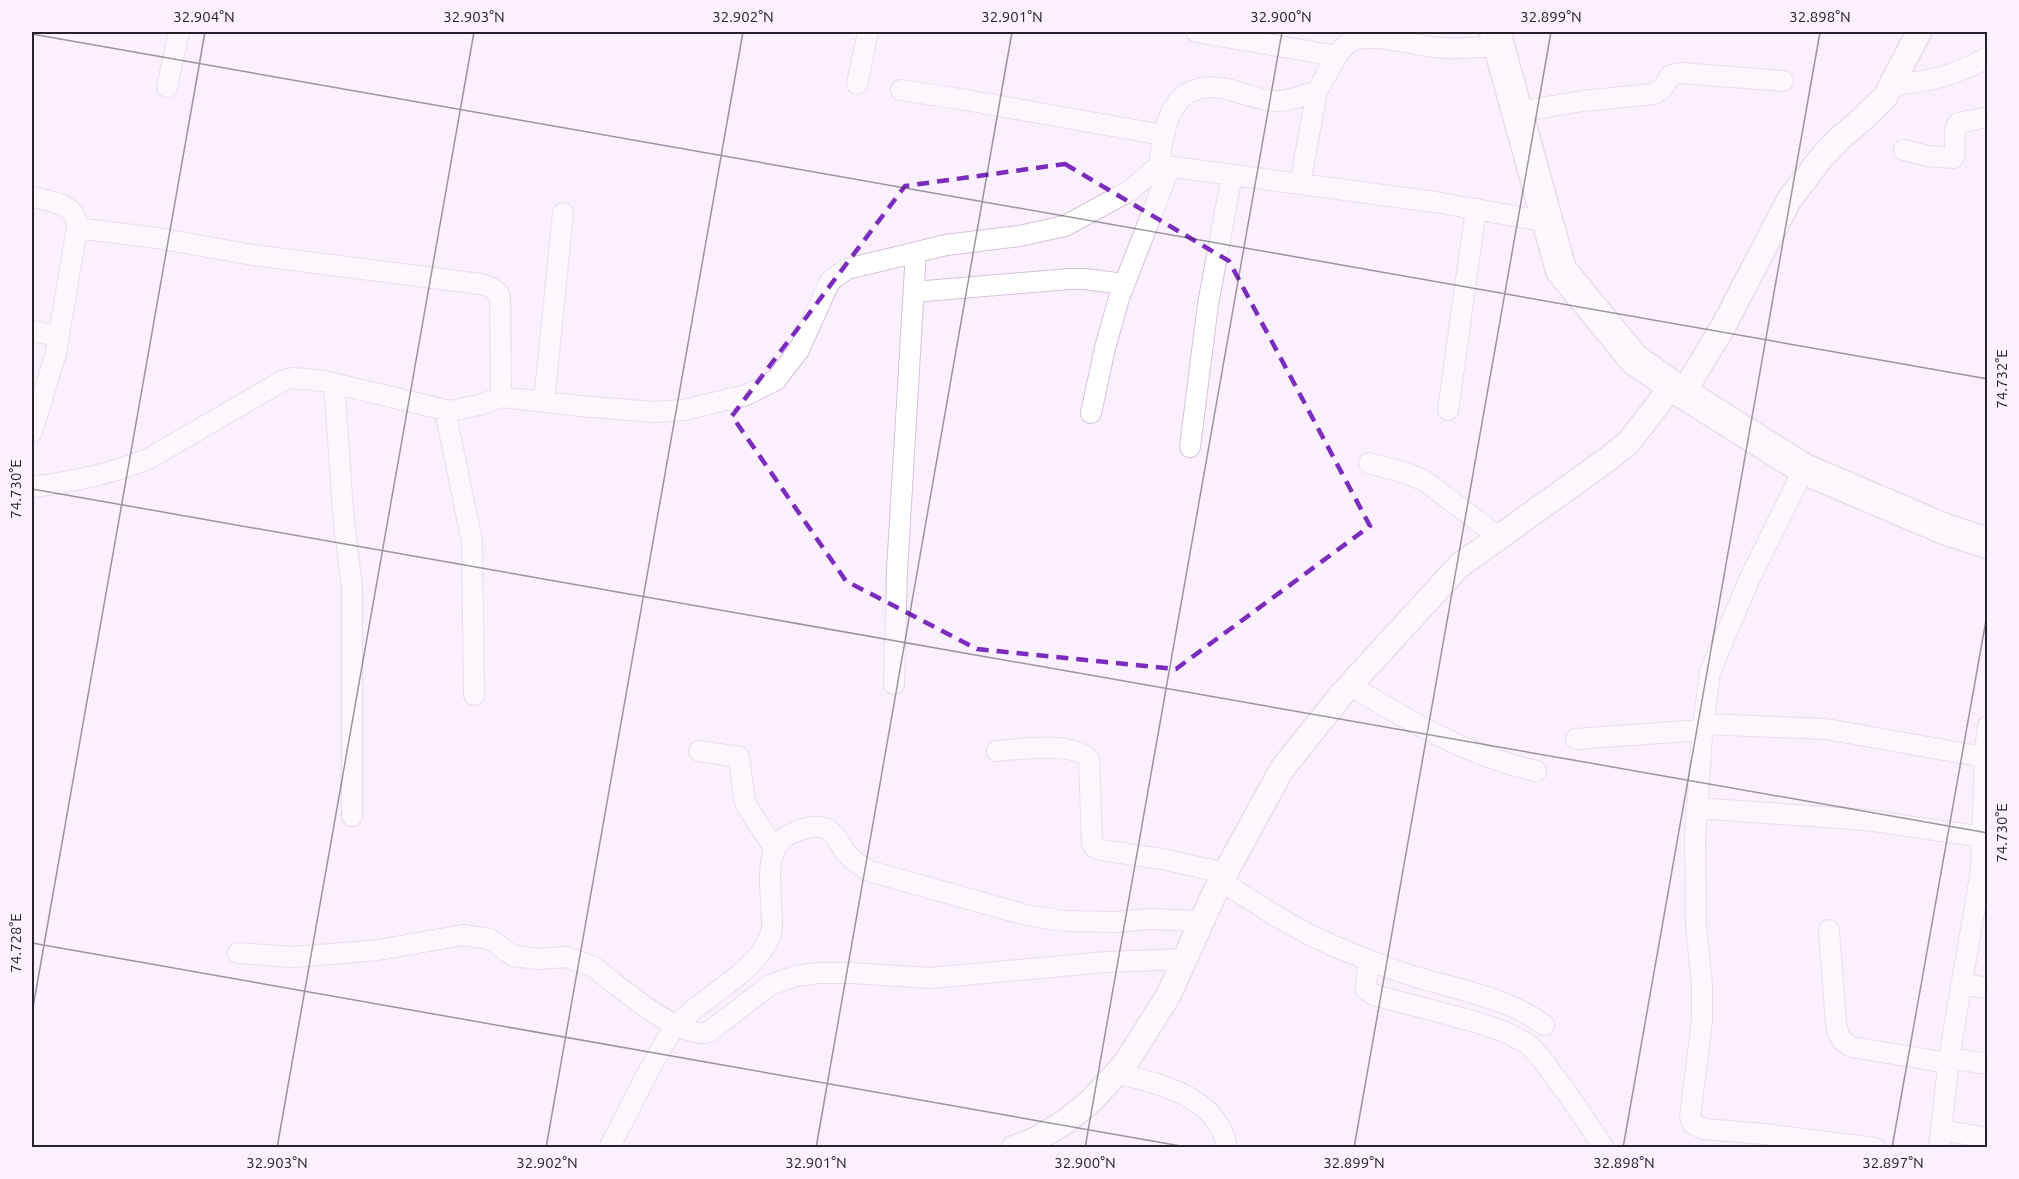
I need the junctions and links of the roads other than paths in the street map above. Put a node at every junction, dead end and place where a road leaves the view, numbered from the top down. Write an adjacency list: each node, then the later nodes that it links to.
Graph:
1 (178, 32): 11 (street)
2 (868, 32): 9 (street)
3 (1196, 32): 6 (street)
4 (1919, 32): 10 (street)
5 (1498, 40): 6 (street); 14 (main road)
6 (1337, 56): 13 (street)
7 (1988, 57): 10 (street)
8 (1783, 81): 14 (street)
9 (857, 84)
10 (1891, 85): 32 (street)
11 (167, 87)
12 (901, 90): 16 (street)
13 (1317, 91): 16 (street); 20 (street)
14 (1518, 112): 24 (main road)
15 (1988, 117): 17 (street)
16 (1163, 135): 18 (street)
17 (1904, 150)
18 (1164, 166): 19 (street); 26 (street); 27 (street)
19 (1232, 175): 20 (street); 39 (street)
20 (1300, 184): 22 (street)
21 (32, 198): 25 (street)
22 (1476, 209): 24 (street); 36 (street)
23 (564, 213): 34 (street)
24 (1548, 222): 32 (main road)
25 (77, 228): 30 (street); 33 (street)
26 (916, 252): 28 (street); 34 (street)
27 (1124, 284): 28 (street); 37 (street)
28 (914, 292): 45 (street)
29 (32, 331): 30 (street)
30 (58, 336): 38 (street)
31 (334, 383): 35 (street); 42 (street); 56 (street)
32 (1678, 389): 41 (main road); 43 (street)
33 (501, 397): 34 (street); 35 (street)
34 (544, 402)
35 (445, 410): 47 (street)
36 (1448, 410)
37 (1091, 413)
38 (32, 432)
39 (1190, 447)
40 (1369, 463): 43 (street)
41 (1804, 469): 44 (main road); 49 (street)
42 (32, 487)
43 (1499, 537): 46 (street)
44 (1988, 543)
45 (894, 684)
46 (1350, 685): 54 (street); 59 (street)
47 (474, 695)
48 (1988, 726): 53 (street)
49 (1703, 727): 50 (street); 53 (street); 55 (street)
50 (1576, 739)
51 (699, 751): 58 (street)
52 (998, 751): 59 (street)
53 (1984, 757): 57 (street)
54 (1536, 771)
55 (1696, 808): 57 (street); 78 (street)
56 (352, 816)
57 (1983, 837): 65 (street)
58 (775, 850): 60 (street); 68 (street)
59 (1223, 877): 60 (street); 64 (street)
60 (1202, 921): 63 (street)
61 (1829, 930): 69 (street)
62 (238, 953): 68 (street)
63 (1185, 959): 68 (street); 71 (street)
64 (1372, 961): 67 (street); 77 (street)
65 (1961, 984): 66 (street); 69 (street)
66 (1988, 988)
67 (1544, 1025)
68 (685, 1029): 74 (street)
69 (1949, 1061): 70 (street); 73 (street)
70 (1988, 1064)
71 (1117, 1073): 75 (street); 76 (street)
72 (1988, 1138): 73 (street)
73 (1940, 1139)
74 (609, 1148)
75 (1014, 1148)
76 (1227, 1148)
77 (1604, 1148)
78 (1875, 1148)

